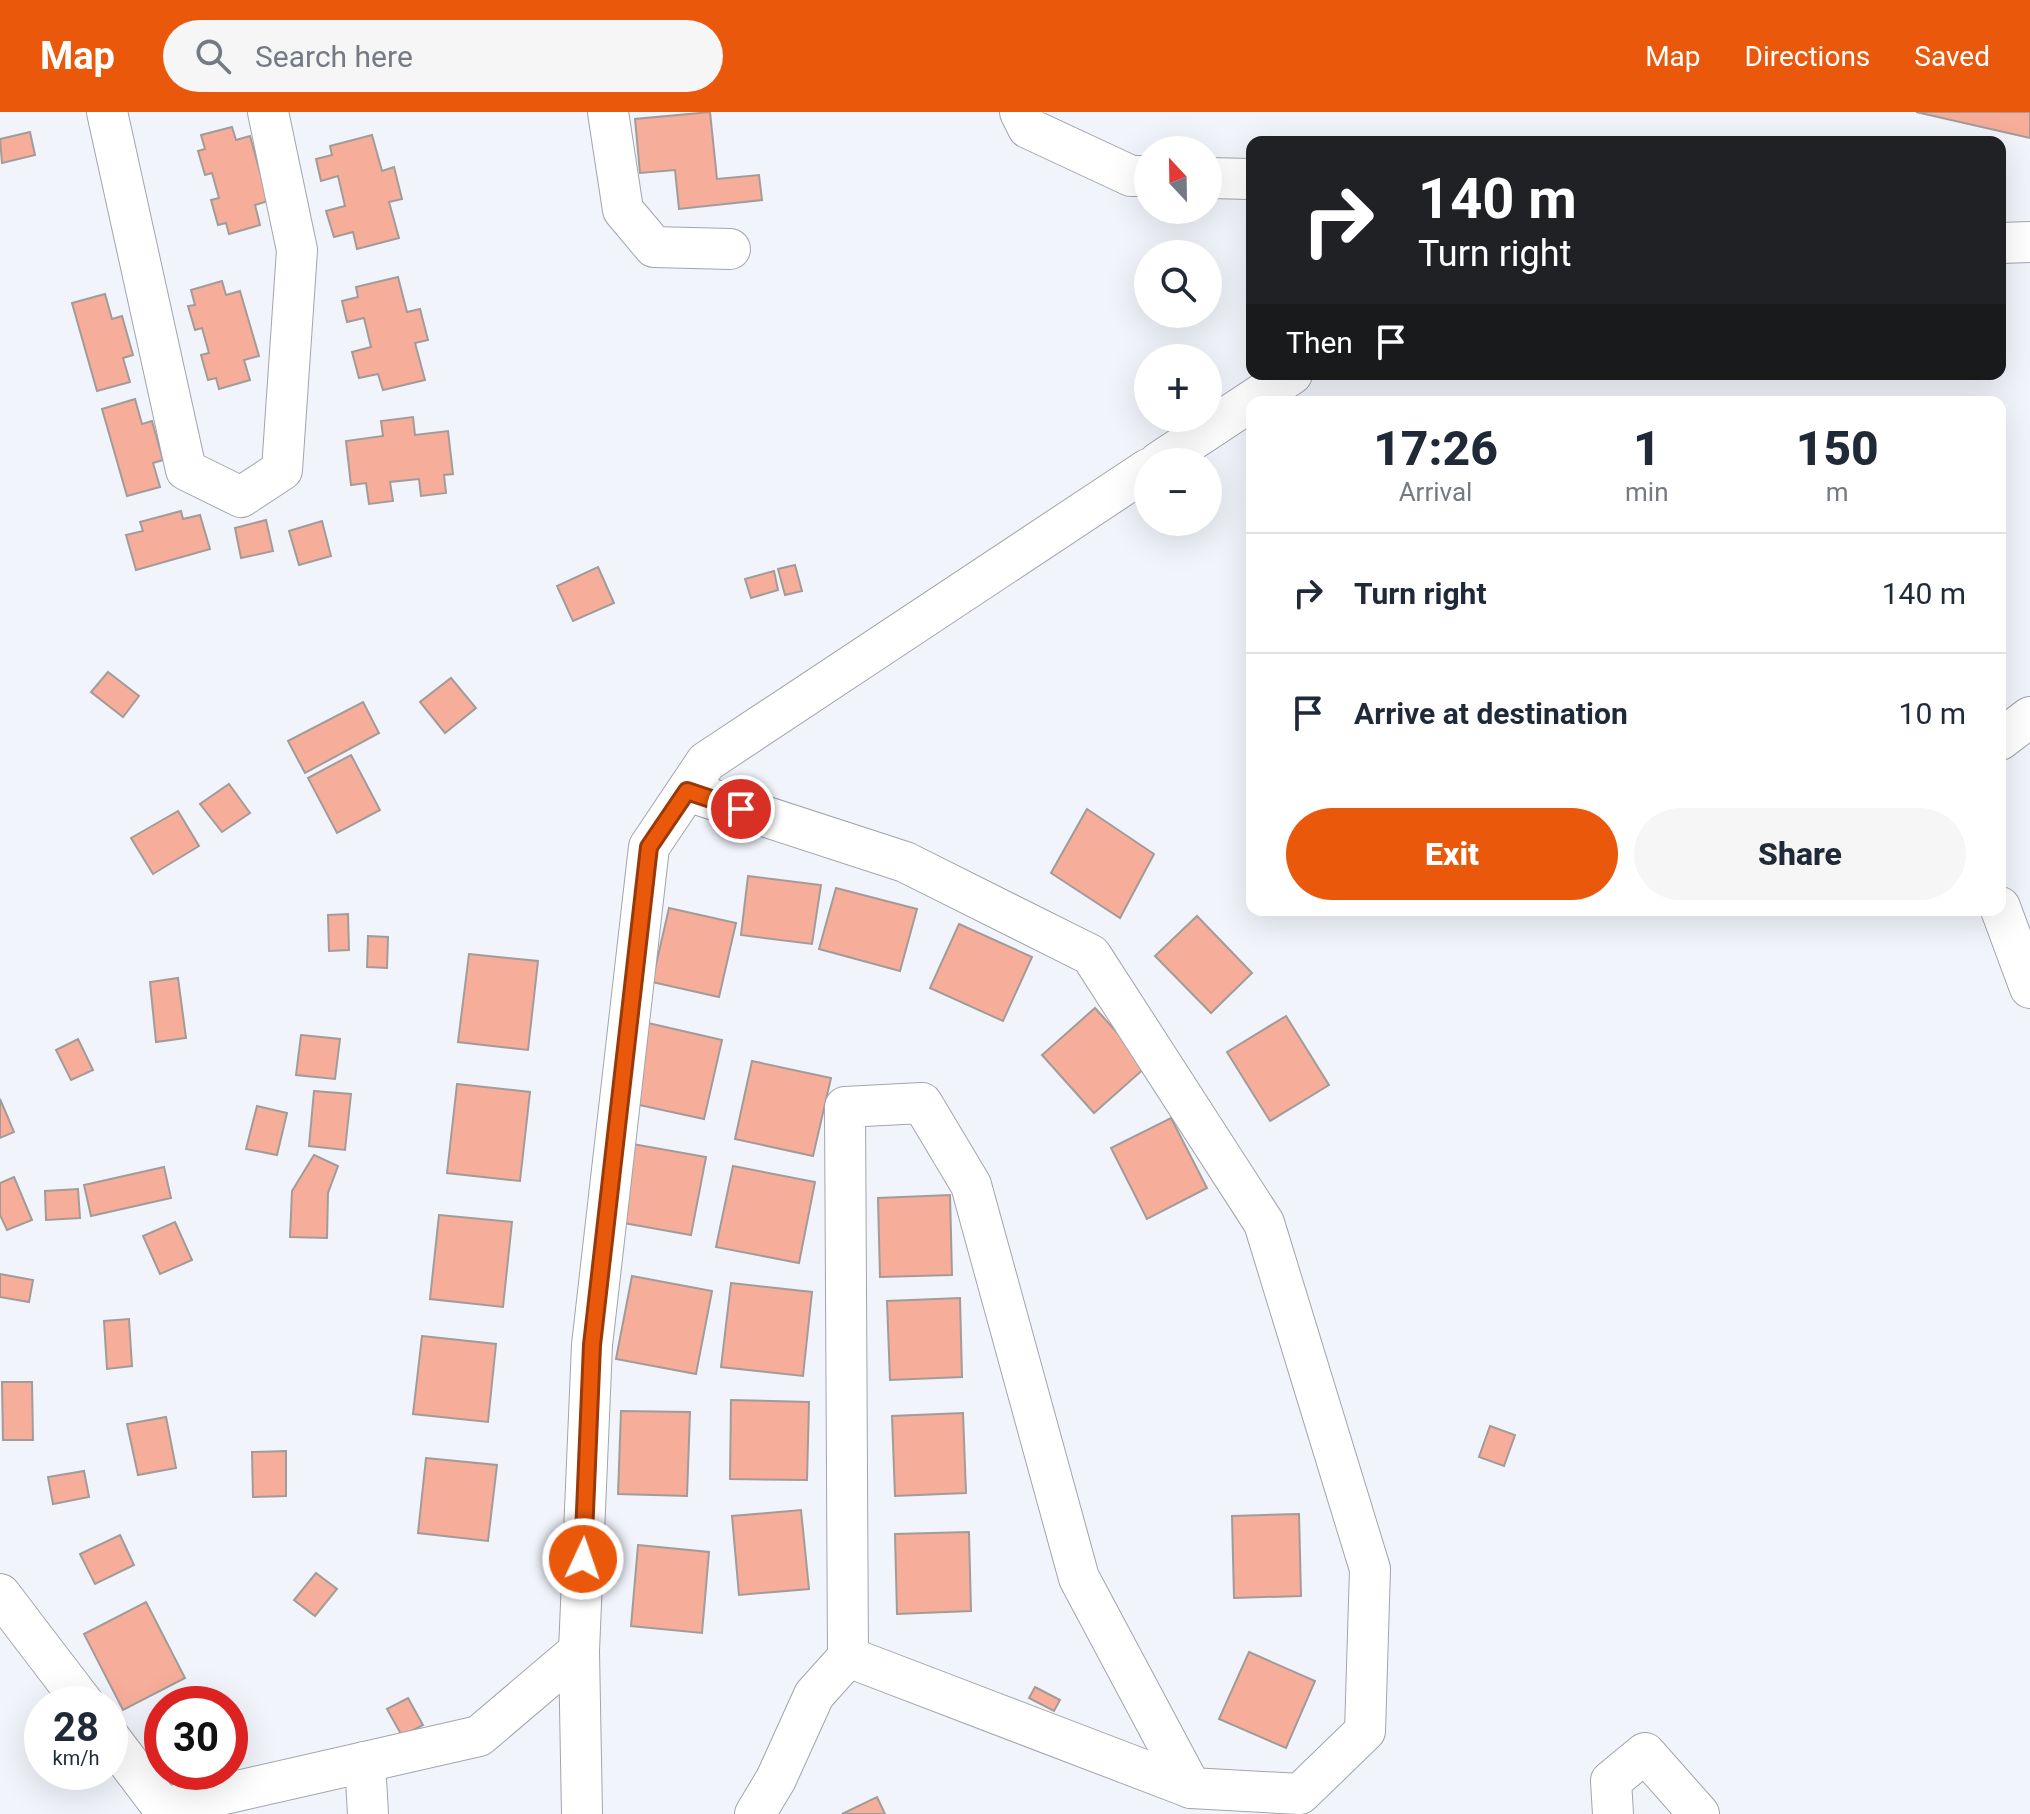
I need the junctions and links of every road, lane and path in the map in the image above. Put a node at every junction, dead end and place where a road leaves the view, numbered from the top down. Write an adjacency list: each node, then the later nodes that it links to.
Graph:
1 (107, 112): 2 (street)
2 (268, 112)
3 (608, 112): 10 (street)
4 (1020, 112): 5 (street)
5 (1134, 176)
6 (1222, 178): 7 (street)
7 (1246, 179)
8 (2030, 242): 9 (street)
9 (2006, 243)
10 (730, 249)
11 (1283, 380): 12 (street)
12 (1259, 396)
13 (1246, 404): 14 (street)
14 (1180, 448)
15 (1134, 478): 18 (street)
16 (2030, 717): 17 (street)
17 (2006, 735)
18 (687, 791): 22 (street); 27 (street)
19 (2003, 916): 20 (street)
20 (2030, 988)
21 (0, 1594): 24 (street)
22 (579, 1651): 26 (street); 30 (street)
23 (848, 1657): 27 (street); 27 (street); 28 (street)
24 (70, 1686)
25 (128, 1762): 26 (street)
26 (365, 1762): 29 (street)
27 (1191, 1788)
28 (784, 1797): 31 (street)
29 (368, 1814)
30 (582, 1814)
31 (755, 1814)
32 (1613, 1814): 33 (street)
33 (1699, 1814)

